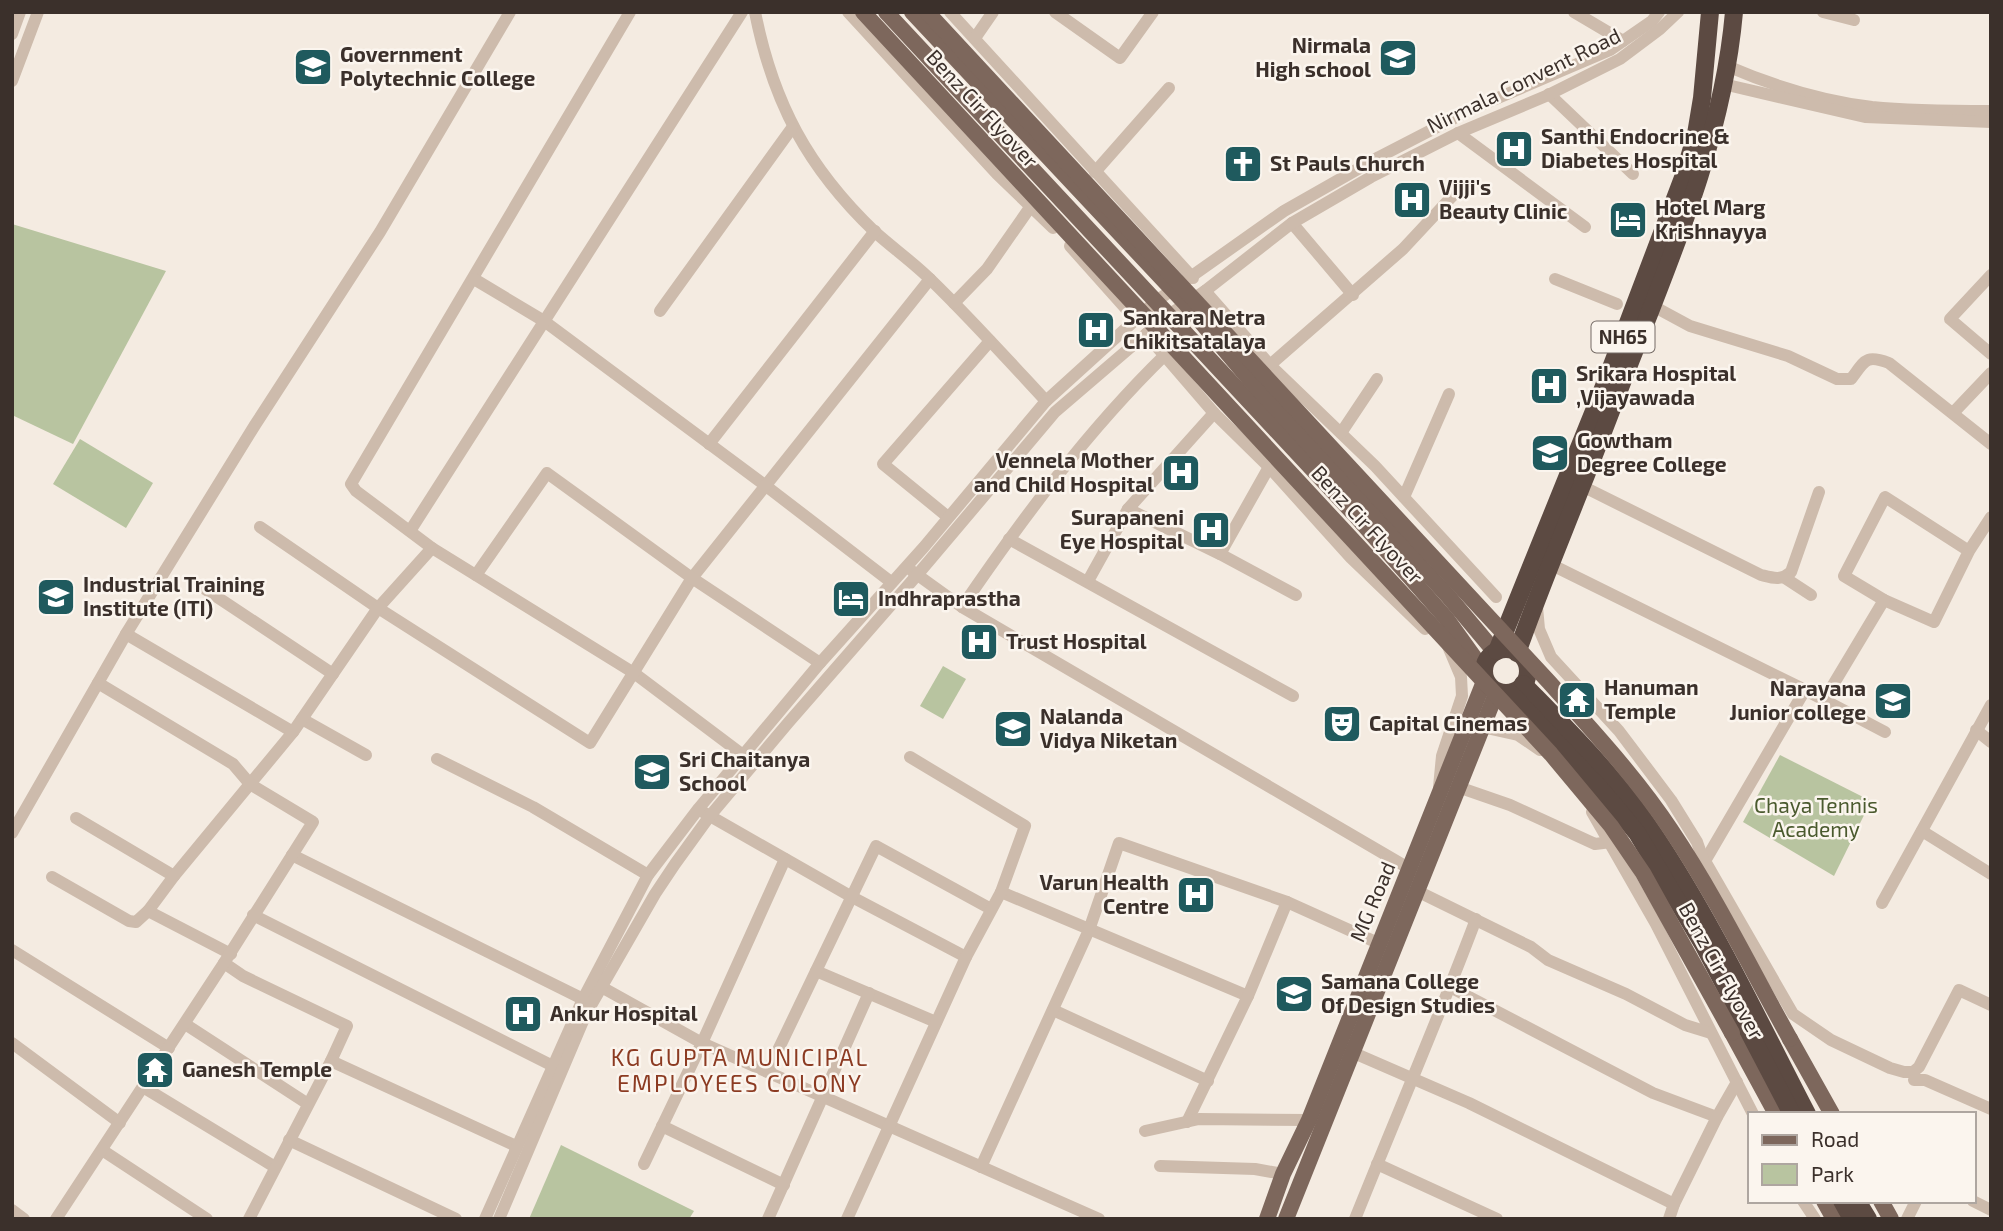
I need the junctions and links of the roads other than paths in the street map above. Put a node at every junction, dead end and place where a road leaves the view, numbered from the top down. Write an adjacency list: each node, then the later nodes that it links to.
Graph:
1 (20, 12): 23 (street)
2 (38, 12): 27 (street)
3 (510, 12): 105 (street)
4 (630, 12): 44 (street)
5 (742, 12): 58 (street)
6 (755, 12): 32 (street)
7 (848, 12): 37 (street)
8 (863, 12): 190 (main road, Benz Cir Flyover, bridge)
9 (886, 12): 50 (main road)
10 (912, 12): 47 (main road)
11 (927, 12): 193 (main road, Benz Cir Flyover, bridge)
12 (950, 12): 24 (street)
13 (993, 12): 24 (street)
14 (1055, 12): 15 (street)
15 (1153, 12)
16 (1574, 12): 25 (street)
17 (1659, 12): 25 (street, Nirmala Convent Road)
18 (1678, 12): 29 (street, Nirmala Convent Road)
19 (1734, 12): 26 (highway, NH65)
20 (1823, 12): 22 (street)
21 (1706, 16): 40 (highway, NH65)
22 (1854, 20)
23 (12, 34)
24 (975, 38): 34 (street)
25 (1623, 41): 43 (street, Nirmala Convent Road)
26 (1725, 75): 30 (street); 31 (street); 40 (highway, NH65)
27 (12, 81)
28 (1169, 89): 34 (street)
29 (1549, 94): 33 (street, Nirmala Convent Road); 35 (street)
30 (1991, 111)
31 (1991, 122)
32 (792, 128): 41 (street); 55 (street)
33 (1458, 134): 38 (street, Nirmala Convent Road); 39 (street)
34 (1095, 172): 43 (street)
35 (1633, 174)
36 (1458, 190): 49 (street)
37 (1031, 206): 51 (street); 57 (street)
38 (1292, 223): 48 (street, Nirmala Convent Road); 49 (street)
39 (1585, 227)
40 (1672, 230): 54 (highway, NH65); 96 (highway, NH65)
41 (875, 232): 45 (street); 71 (street)
42 (1991, 275): 61 (street)
43 (1193, 278): 47 (street, Nirmala Convent Road)
44 (474, 279): 58 (street); 82 (street)
45 (930, 279): 51 (street); 74 (street)
46 (1555, 279): 53 (street)
47 (1173, 290): 50 (street, Nirmala Convent Road); 52 (main road)
48 (1205, 291): 52 (street, Nirmala Convent Road); 63 (street)
49 (1353, 295): 63 (street)
50 (1155, 302): 56 (main road); 57 (street, Nirmala Convent Road)
51 (954, 303): 60 (street)
52 (1185, 303): 56 (street, Nirmala Convent Road); 98 (main road)
53 (1616, 304)
54 (1653, 306): 69 (street); 75 (highway, NH65)
55 (660, 311)
56 (1167, 316): 59 (street, Nirmala Convent Road); 104 (main road)
57 (1136, 320): 67 (street, Nirmala Convent Road)
58 (544, 321): 71 (street); 82 (street)
59 (1146, 334): 62 (street); 89 (street, Nirmala Convent Road)
60 (990, 341): 67 (street); 79 (street)
61 (1991, 354)
62 (1165, 355): 68 (street); 83 (street)
63 (1270, 365): 70 (street)
64 (1991, 373): 69 (street)
65 (1377, 379): 70 (street)
66 (1449, 394): 77 (street)
67 (1046, 401): 79 (street, Nirmala Convent Road)
68 (1214, 412): 73 (street); 78 (street)
69 (1954, 413): 72 (street)
70 (1341, 433): 77 (street)
71 (709, 444): 74 (street)
72 (1991, 444)
73 (1269, 467): 86 (street); 106 (street)
74 (766, 486): 91 (street); 94 (street)
75 (1582, 486): 87 (highway, NH65); 92 (street)
76 (1819, 492): 92 (street)
77 (1404, 497): 100 (street)
78 (1128, 509): 86 (street); 93 (street)
79 (948, 517): 88 (street, Nirmala Convent Road)
80 (1991, 517): 85 (street)
81 (260, 527): 103 (street)
82 (410, 531): 84 (street)
83 (1009, 539): 93 (street); 102 (street)
84 (432, 548): 90 (street); 103 (street)
85 (1969, 551): 101 (street); 101 (street)
86 (1220, 554): 97 (street)
87 (1550, 564): 96 (highway, NH65); 114 (street)
88 (906, 567): 89 (street); 94 (street, Nirmala Convent Road)
89 (918, 574): 102 (street); 134 (street, Nirmala Convent Road)
90 (476, 575): 91 (street); 110 (street)
91 (692, 578): 109 (street); 110 (street)
92 (1785, 578): 99 (street)
93 (1088, 581): 115 (street)
94 (891, 582): 109 (street, Nirmala Convent Road)
95 (205, 589): 111 (street)
96 (1529, 593): 100 (street); 107 (highway, NH65); 108 (highway, NH65); 116 (street)
97 (1296, 595)
98 (1448, 596): 100 (street); 107 (main road)
99 (1811, 596)
100 (1496, 597)
101 (1884, 600): 117 (street)
102 (962, 607): 142 (street)
103 (378, 608): 110 (street); 111 (street)
104 (1446, 618): 106 (street); 113 (main road)
105 (126, 634): 112 (street); 122 (street)
106 (1447, 647): 132 (street)
107 (1496, 651): 108 (highway); 113 (highway, NH65)
108 (1517, 653): 113 (highway)
109 (820, 663): 127 (street, Nirmala Convent Road)
110 (634, 673): 127 (street)
111 (333, 674): 119 (street)
112 (98, 683): 130 (street); 137 (street)
113 (1500, 683): 120 (main road, MG Road); 125 (highway); 132 (main road, MG Road); 191 (highway)
114 (1805, 690): 117 (street); 141 (street)
115 (1293, 696)
116 (1587, 696): 125 (street); 141 (street)
117 (1824, 700): 123 (street)
118 (1991, 705): 121 (street)
119 (302, 719): 122 (street); 126 (street)
120 (1482, 726): 131 (main road, MG Road); 138 (street)
121 (1976, 730): 124 (street); 136 (street)
122 (293, 732): 130 (street)
123 (1885, 732)
124 (1991, 741)
125 (1581, 744): 150 (highway)
126 (366, 755)
127 (743, 755): 133 (street, Nirmala Convent Road)
128 (910, 757): 147 (street)
129 (437, 759): 144 (street)
130 (250, 784): 139 (street); 145 (street)
131 (1458, 787): 138 (street); 148 (main road, MG Road)
132 (1439, 794): 142 (main road, MG Road)
133 (699, 808): 134 (street); 144 (street, Nirmala Convent Road)
134 (709, 817): 140 (street); 163 (street, Nirmala Convent Road)
135 (76, 818): 145 (street)
136 (1922, 831): 143 (street); 152 (street)
137 (12, 833)
138 (1611, 842): 172 (street)
139 (292, 855): 155 (street); 167 (street)
140 (785, 859): 149 (street); 174 (street)
141 (1705, 861): 150 (street); 168 (street)
142 (1410, 869): 158 (main road, MG Road)
143 (1991, 874)
144 (648, 875): 163 (street, Nirmala Convent Road)
145 (174, 876): 154 (street)
146 (52, 877): 154 (street)
147 (1000, 891): 153 (street); 157 (street)
148 (1417, 891): 156 (street); 177 (main road, MG Road)
149 (852, 897): 153 (street); 160 (street); 162 (street)
150 (1692, 898): 192 (highway)
151 (1287, 902): 157 (street); 158 (street); 166 (street)
152 (1882, 903)
153 (991, 909): 160 (street)
154 (148, 911): 161 (street)
155 (253, 915): 161 (street); 179 (street)
156 (1476, 919): 164 (street); 172 (street)
157 (1089, 930): 166 (street); 169 (street)
158 (1378, 943): 175 (main road, MG Road)
159 (12, 950): 176 (street)
160 (966, 957): 170 (street)
161 (228, 958): 171 (street); 178 (street)
162 (816, 971): 165 (street); 180 (street)
163 (596, 984): 167 (street); 174 (street); 229 (street)
164 (1450, 987): 181 (street); 194 (street)
165 (869, 993): 170 (street); 186 (street)
166 (1248, 996): 183 (street)
167 (583, 999): 179 (street)
168 (1991, 1005)
169 (1052, 1010): 183 (street); 210 (street)
170 (936, 1022): 199 (street)
171 (185, 1024): 176 (street); 187 (street)
172 (1710, 1033): 184 (street)
173 (12, 1043): 197 (street)
174 (702, 1043): 180 (street); 198 (street)
175 (1337, 1046): 177 (street); 195 (main road, MG Road)
176 (169, 1048): 185 (street)
177 (1353, 1053): 181 (street); 205 (main road, MG Road)
178 (331, 1061): 187 (street); 202 (street)
179 (552, 1066): 202 (street)
180 (768, 1071): 186 (street)
181 (1411, 1077): 207 (street); 220 (street)
182 (1914, 1080): 188 (street)
183 (1208, 1081): 196 (street)
184 (1737, 1082): 189 (street); 194 (street)
185 (143, 1087): 197 (street); 209 (street)
186 (823, 1096): 199 (street); 212 (street)
187 (308, 1104): 201 (street)
188 (1991, 1109)
189 (1753, 1112)
190 (1775, 1112)
191 (1791, 1112)
192 (1806, 1112)
193 (1831, 1112)
194 (1717, 1117): 220 (street)
195 (1309, 1120): 196 (street); 204 (main road, MG Road)
196 (1187, 1122): 200 (street)
197 (120, 1123): 203 (street)
198 (662, 1126): 206 (street); 212 (street)
199 (889, 1126): 210 (street); 231 (street)
200 (1145, 1130)
201 (289, 1140): 209 (street); 227 (street)
202 (516, 1146): 228 (street)
203 (102, 1150): 225 (street); 226 (street)
204 (1294, 1152): 205 (main road); 211 (main road, MG Road)
205 (1310, 1158): 234 (main road, MG Road)
206 (644, 1164)
207 (1377, 1164): 235 (street); 236 (street)
208 (1160, 1166): 211 (street)
209 (275, 1167): 223 (street)
210 (981, 1167): 232 (street)
211 (1283, 1174): 233 (main road, MG Road)
212 (784, 1185): 230 (street)
213 (1975, 1202): 222 (street)
214 (1804, 1203): 238 (street)
215 (1825, 1203): 239 (main road)
216 (1843, 1203): 240 (highway)
217 (1858, 1203): 241 (highway)
218 (1882, 1203): 242 (main road)
219 (1915, 1203): 243 (street)
220 (1674, 1204): 237 (street)
221 (12, 1210): 224 (street)
222 (1991, 1210)
223 (254, 1217)
224 (24, 1219)
225 (57, 1219)
226 (207, 1219)
227 (456, 1219)
228 (485, 1219)
229 (499, 1219)
230 (768, 1219)
231 (847, 1219)
232 (1099, 1219)
233 (1267, 1219)
234 (1286, 1219)
235 (1355, 1219)
236 (1497, 1219)
237 (1669, 1219)
238 (1815, 1219)
239 (1834, 1219)
240 (1852, 1219)
241 (1868, 1219)
242 (1891, 1219)
243 (1906, 1219)

